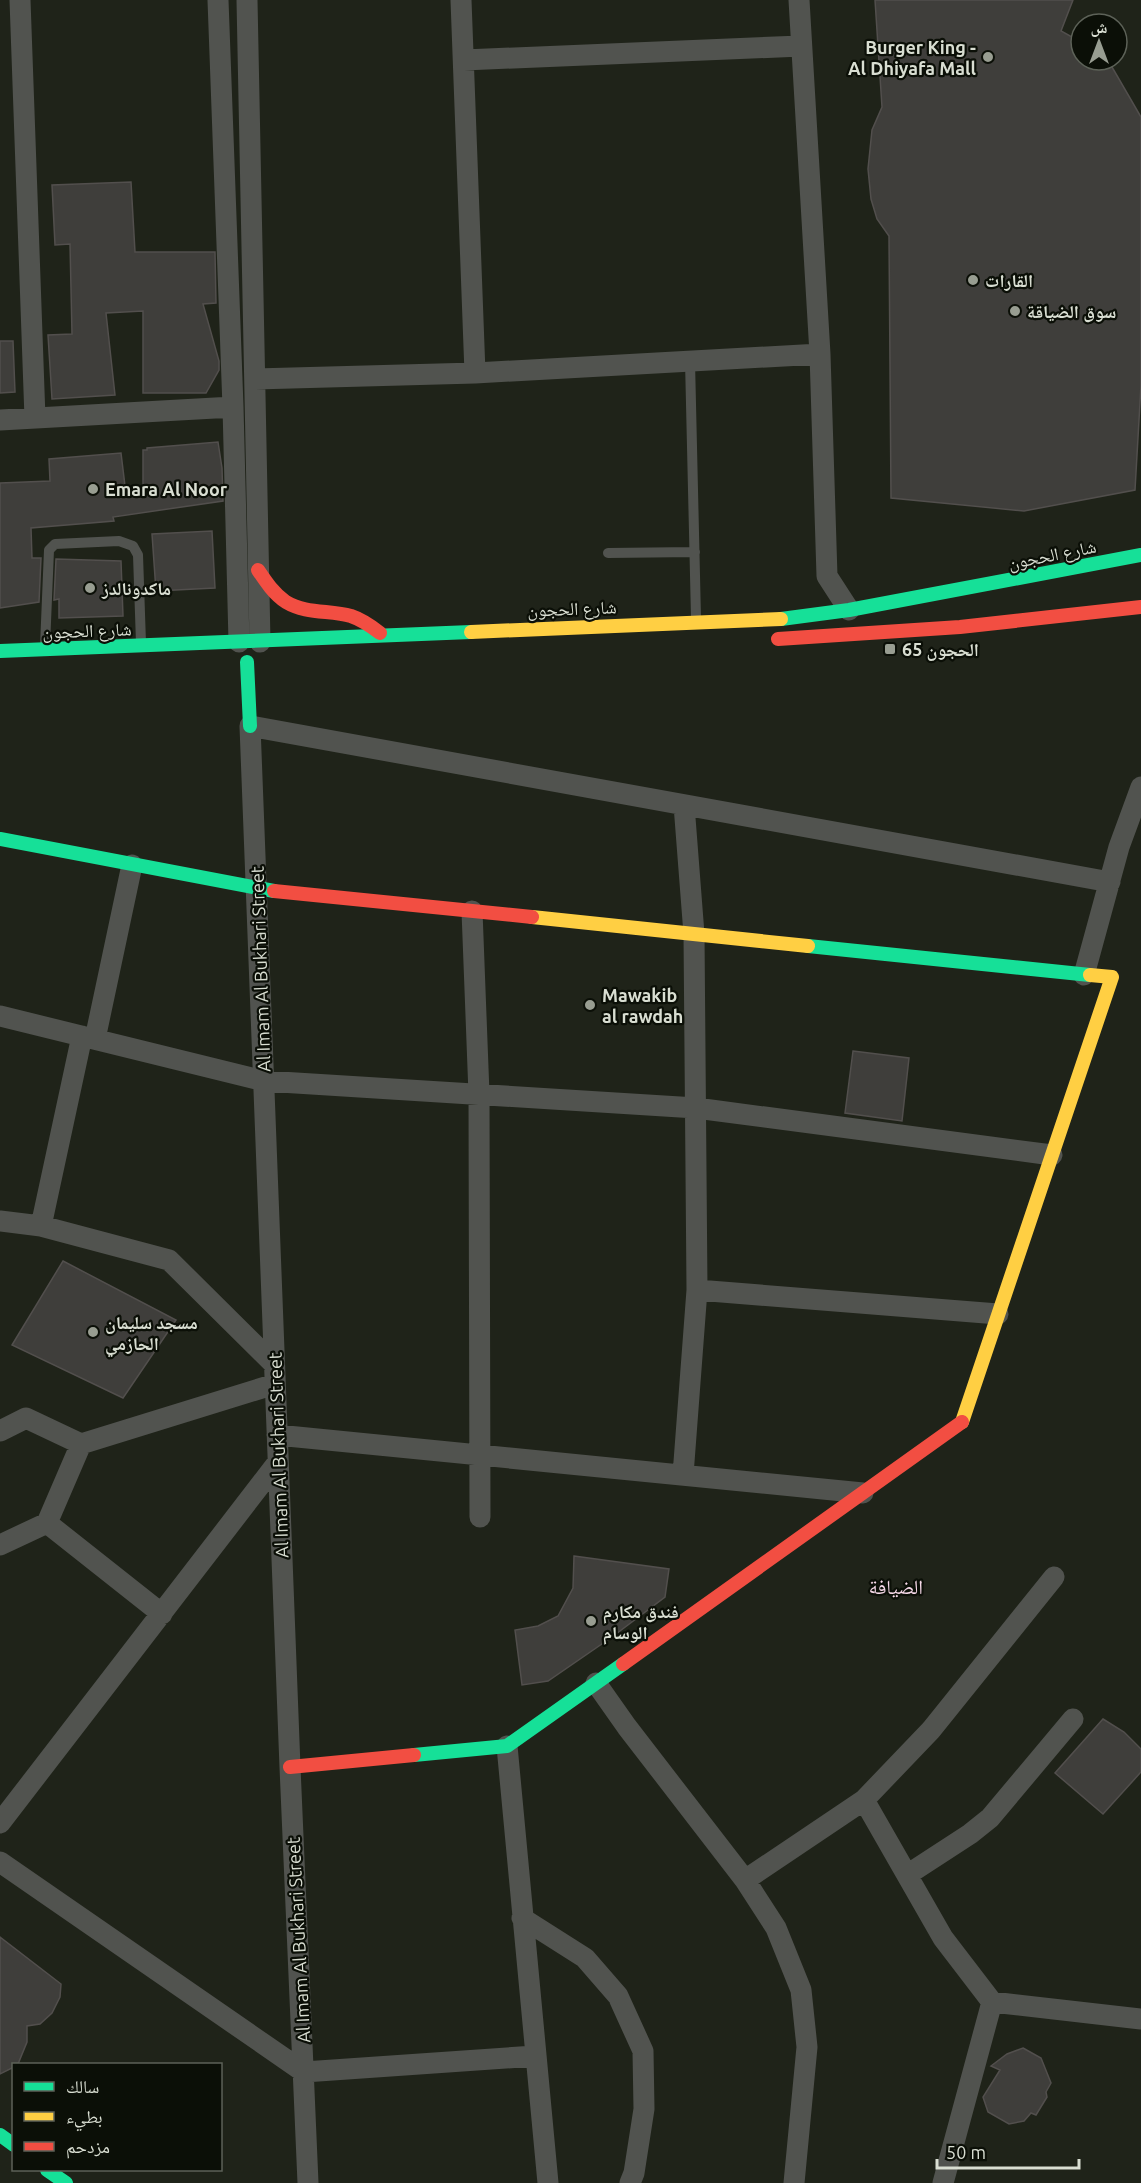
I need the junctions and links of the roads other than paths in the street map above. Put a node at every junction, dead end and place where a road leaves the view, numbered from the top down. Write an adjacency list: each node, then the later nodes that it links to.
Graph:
1 (20, 0): 13 (street)
2 (218, 0): 12 (street)
3 (247, 0): 11 (street)
4 (461, 0): 7 (street)
5 (799, 0): 6 (street)
6 (801, 46): 7 (street); 8 (street)
7 (464, 60): 10 (street)
8 (820, 354): 9 (street); 20 (street)
9 (690, 361): 10 (street); 15 (lane)
10 (475, 373): 11 (street)
11 (255, 379): 18 (street)
12 (233, 407): 13 (street); 27 (street)
13 (35, 418): 14 (street)
14 (0, 420)
15 (695, 552): 16 (lane); 21 (lane)
16 (608, 554)
17 (1141, 555): 20 (street, شارع الحجون)
18 (258, 570): 22 (street); 27 (street)
19 (1141, 607): 23 (street)
20 (849, 610): 21 (street, شارع الحجون)
21 (697, 622): 22 (street, شارع الحجون)
22 (382, 634): 27 (street, شارع الحجون)
23 (761, 639)
24 (141, 646): 25 (street, شارع الحجون); 25 (lane); 27 (street, شارع الحجون)
25 (45, 650): 26 (street, شارع الحجون)
26 (0, 651)
27 (248, 654): 28 (street)
28 (250, 726): 30 (street); 34 (street, Al Imam Al Bukhari Street)
29 (1141, 787): 33 (street)
30 (684, 805): 33 (street); 36 (street)
31 (0, 839): 32 (street)
32 (132, 865): 34 (street); 39 (street)
33 (1110, 882): 37 (street)
34 (256, 889): 35 (street); 40 (street, Al Imam Al Bukhari Street)
35 (472, 911): 36 (street); 41 (street)
36 (694, 934): 37 (street); 42 (street)
37 (1084, 975): 43 (street)
38 (0, 1016): 39 (street)
39 (88, 1038): 40 (street); 45 (street)
40 (264, 1081): 41 (street); 48 (street, Al Imam Al Bukhari Street)
41 (479, 1094): 42 (street); 52 (street)
42 (696, 1108): 43 (street); 46 (street)
43 (1052, 1155): 47 (street)
44 (0, 1221): 45 (street)
45 (41, 1226): 48 (street)
46 (698, 1290): 47 (street); 54 (street)
47 (999, 1314): 55 (street)
48 (275, 1374): 50 (street, Al Imam Al Bukhari Street); 51 (street)
49 (0, 1431): 51 (street)
50 (277, 1434): 52 (street); 53 (street, Al Imam Al Bukhari Street)
51 (81, 1444): 57 (street)
52 (481, 1456): 54 (street); 56 (street)
53 (278, 1462): 60 (street); 64 (street, Al Imam Al Bukhari Street)
54 (683, 1475): 55 (street)
55 (863, 1493): 61 (street)
56 (480, 1517)
57 (47, 1523): 58 (street); 60 (street)
58 (0, 1545)
59 (1054, 1577): 65 (street)
60 (162, 1614): 66 (street)
61 (596, 1683): 63 (street); 69 (street)
62 (1073, 1719): 68 (street)
63 (507, 1746): 64 (street); 70 (street)
64 (290, 1767): 74 (street, Al Imam Al Bukhari Street)
65 (864, 1800): 68 (street); 69 (street)
66 (0, 1823)
67 (0, 1863): 74 (street)
68 (907, 1875): 71 (street)
69 (746, 1880): 80 (street)
70 (522, 1918): 73 (street); 79 (street)
71 (992, 2002): 72 (street); 81 (street)
72 (1141, 2019)
73 (535, 2056): 74 (street); 78 (street)
74 (304, 2072): 76 (street, Al Imam Al Bukhari Street)
75 (50, 2171): 77 (street)
76 (310, 2181)
77 (66, 2183)
78 (548, 2183)
79 (630, 2183)
80 (794, 2183)
81 (943, 2183)

